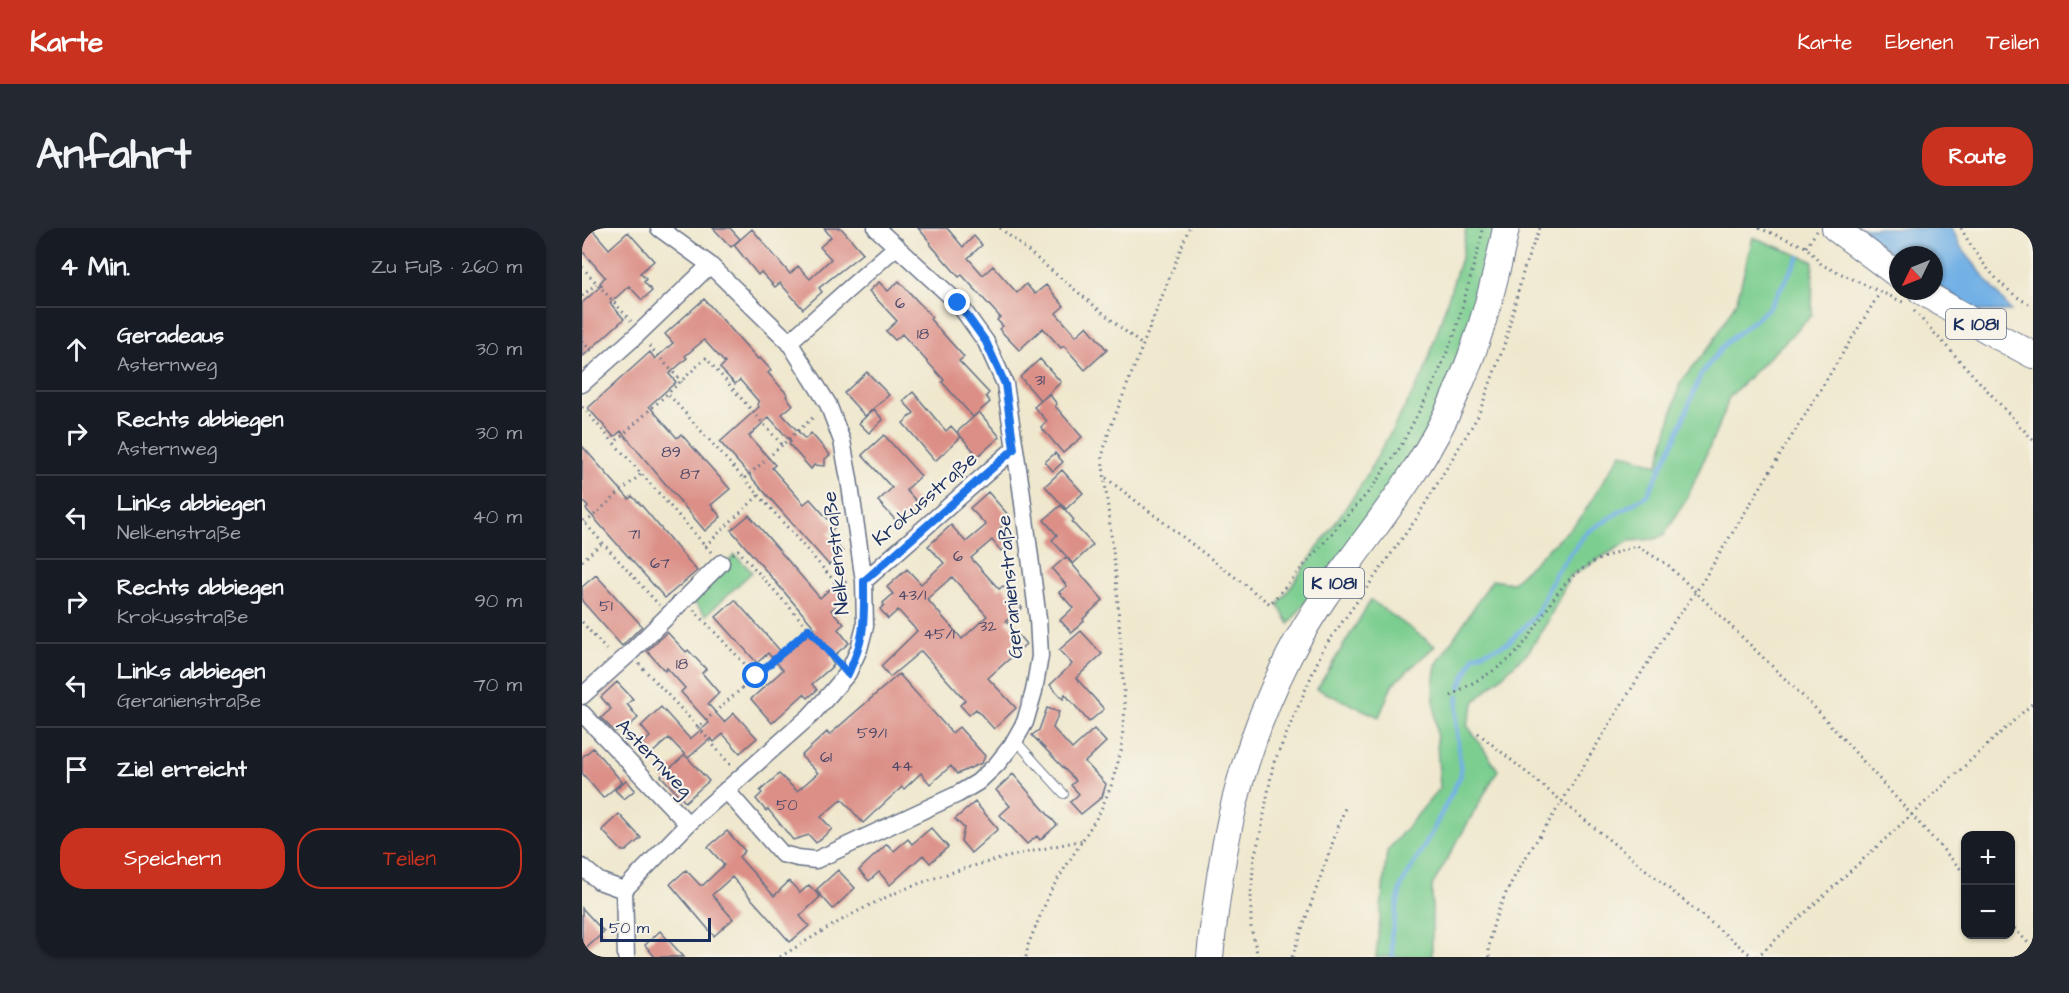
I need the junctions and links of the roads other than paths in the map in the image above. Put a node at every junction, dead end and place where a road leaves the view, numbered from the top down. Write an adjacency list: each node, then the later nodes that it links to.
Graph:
1 (659, 228): 6 (street, Nelkenstraße)
2 (876, 228): 5 (street, Geranienstraße)
3 (1506, 228): 24 (main road, K 1081)
4 (1844, 236): 7 (main road)
5 (897, 246): 9 (street); 12 (street, Geranienstraße)
6 (710, 265): 9 (street, Nelkenstraße); 11 (street)
7 (1889, 283)
8 (1936, 300): 10 (main road, K 1081)
9 (789, 342): 14 (street, Nelkenstraße)
10 (2033, 355)
11 (582, 384)
12 (1014, 449): 14 (street, Krokusstraße); 17 (street, Geranienstraße)
13 (721, 564): 15 (street)
14 (864, 581): 18 (street, Nelkenstraße)
15 (582, 696)
16 (584, 722): 20 (street, Asternweg)
17 (1015, 740): 18 (street, Geranienstraße); 19 (lane)
18 (726, 790): 20 (street, Nelkenstraße)
19 (1064, 794)
20 (688, 824): 22 (street, Nelkenstraße)
21 (582, 867): 22 (street)
22 (624, 890): 23 (street)
23 (626, 957)
24 (1210, 957)

